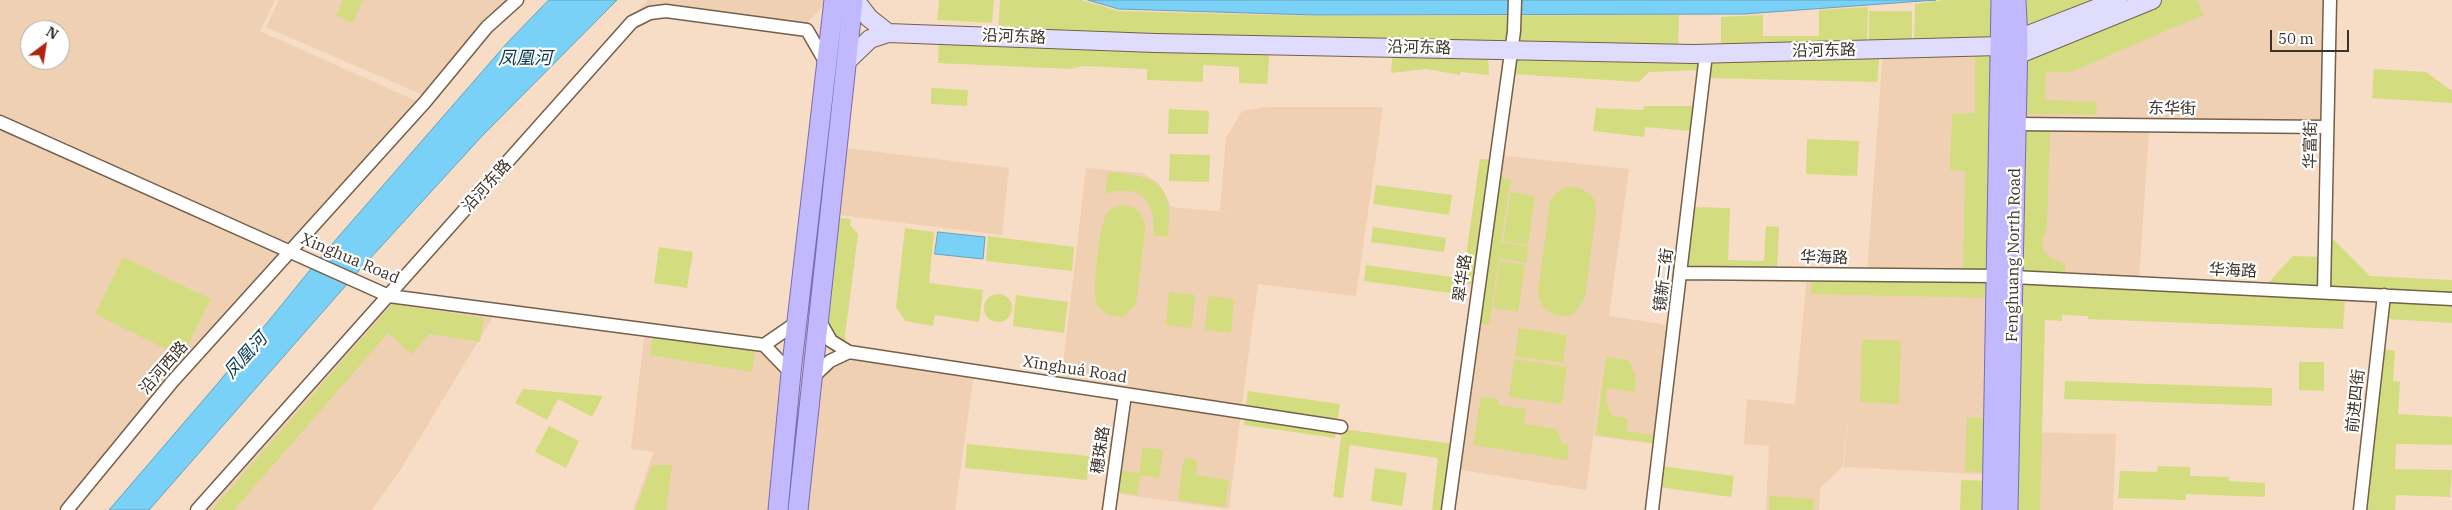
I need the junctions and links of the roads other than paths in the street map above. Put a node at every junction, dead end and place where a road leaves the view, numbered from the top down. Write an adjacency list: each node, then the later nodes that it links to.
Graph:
1 (517, 0): 23 (street, 沿河西路)
2 (834, 0): 10 (main road)
3 (854, 0): 12 (main road); 13 (street)
4 (1515, 0): 16 (street, 翠华路)
5 (2001, 0): 14 (main road, Fenghuang North Road)
6 (2016, 0): 15 (main road, Fenghuang North Road)
7 (2118, 0): 15 (street)
8 (2152, 0): 15 (street)
9 (2330, 0): 22 (street, 华富街)
10 (830, 28): 11 (street, 沿河东路); 12 (street); 19 (main road)
11 (807, 30): 19 (street); 28 (street, 沿河东路)
12 (850, 30): 13 (street); 18 (main road)
13 (888, 33): 16 (street, 沿河东路); 18 (street, 沿河东路)
14 (2000, 46): 15 (street, 沿河东路); 17 (street, 沿河东路); 25 (main road, Fenghuang North Road)
15 (2018, 47): 21 (main road, Fenghuang North Road)
16 (1511, 50): 17 (street, 沿河东路); 43 (street, 翠华路)
17 (1706, 54): 24 (street, 镜新二街)
18 (847, 61): 30 (main road)
19 (826, 63): 31 (main road)
20 (0, 122): 23 (street, Xinghua Road)
21 (2016, 124): 22 (street, 东华街); 25 (main road, Fenghuang North Road)
22 (2327, 127): 26 (street, 华富街)
23 (291, 252): 28 (street, Xinghua Road); 38 (street, 沿河西路)
24 (1681, 273): 25 (street, 华海路); 44 (street, 镜新二街)
25 (2005, 277): 26 (street, 华海路); 45 (main road, Fenghuang North Road); 46 (main road, Fenghuang North Road)
26 (2324, 291): 27 (street, 华海路)
27 (2384, 295): 29 (street, 华海路); 47 (street, 前进四街)
28 (389, 296): 32 (street, Xinghua Road); 39 (street, 沿河东路)
29 (2452, 299)
30 (818, 318): 33 (street); 35 (main road)
31 (796, 324): 32 (street); 34 (main road)
32 (764, 345): 34 (street)
33 (849, 352): 35 (street); 36 (street, Xīnghuá Road)
34 (791, 373): 40 (main road)
35 (812, 378): 41 (main road)
36 (1125, 394): 37 (street, Xīnghuá Road); 42 (street, 穗珠路)
37 (1341, 427)
38 (67, 510)
39 (197, 510)
40 (778, 510)
41 (798, 510)
42 (1109, 510)
43 (1448, 510)
44 (1652, 510)
45 (1992, 510)
46 (2008, 510)
47 (2360, 510)

